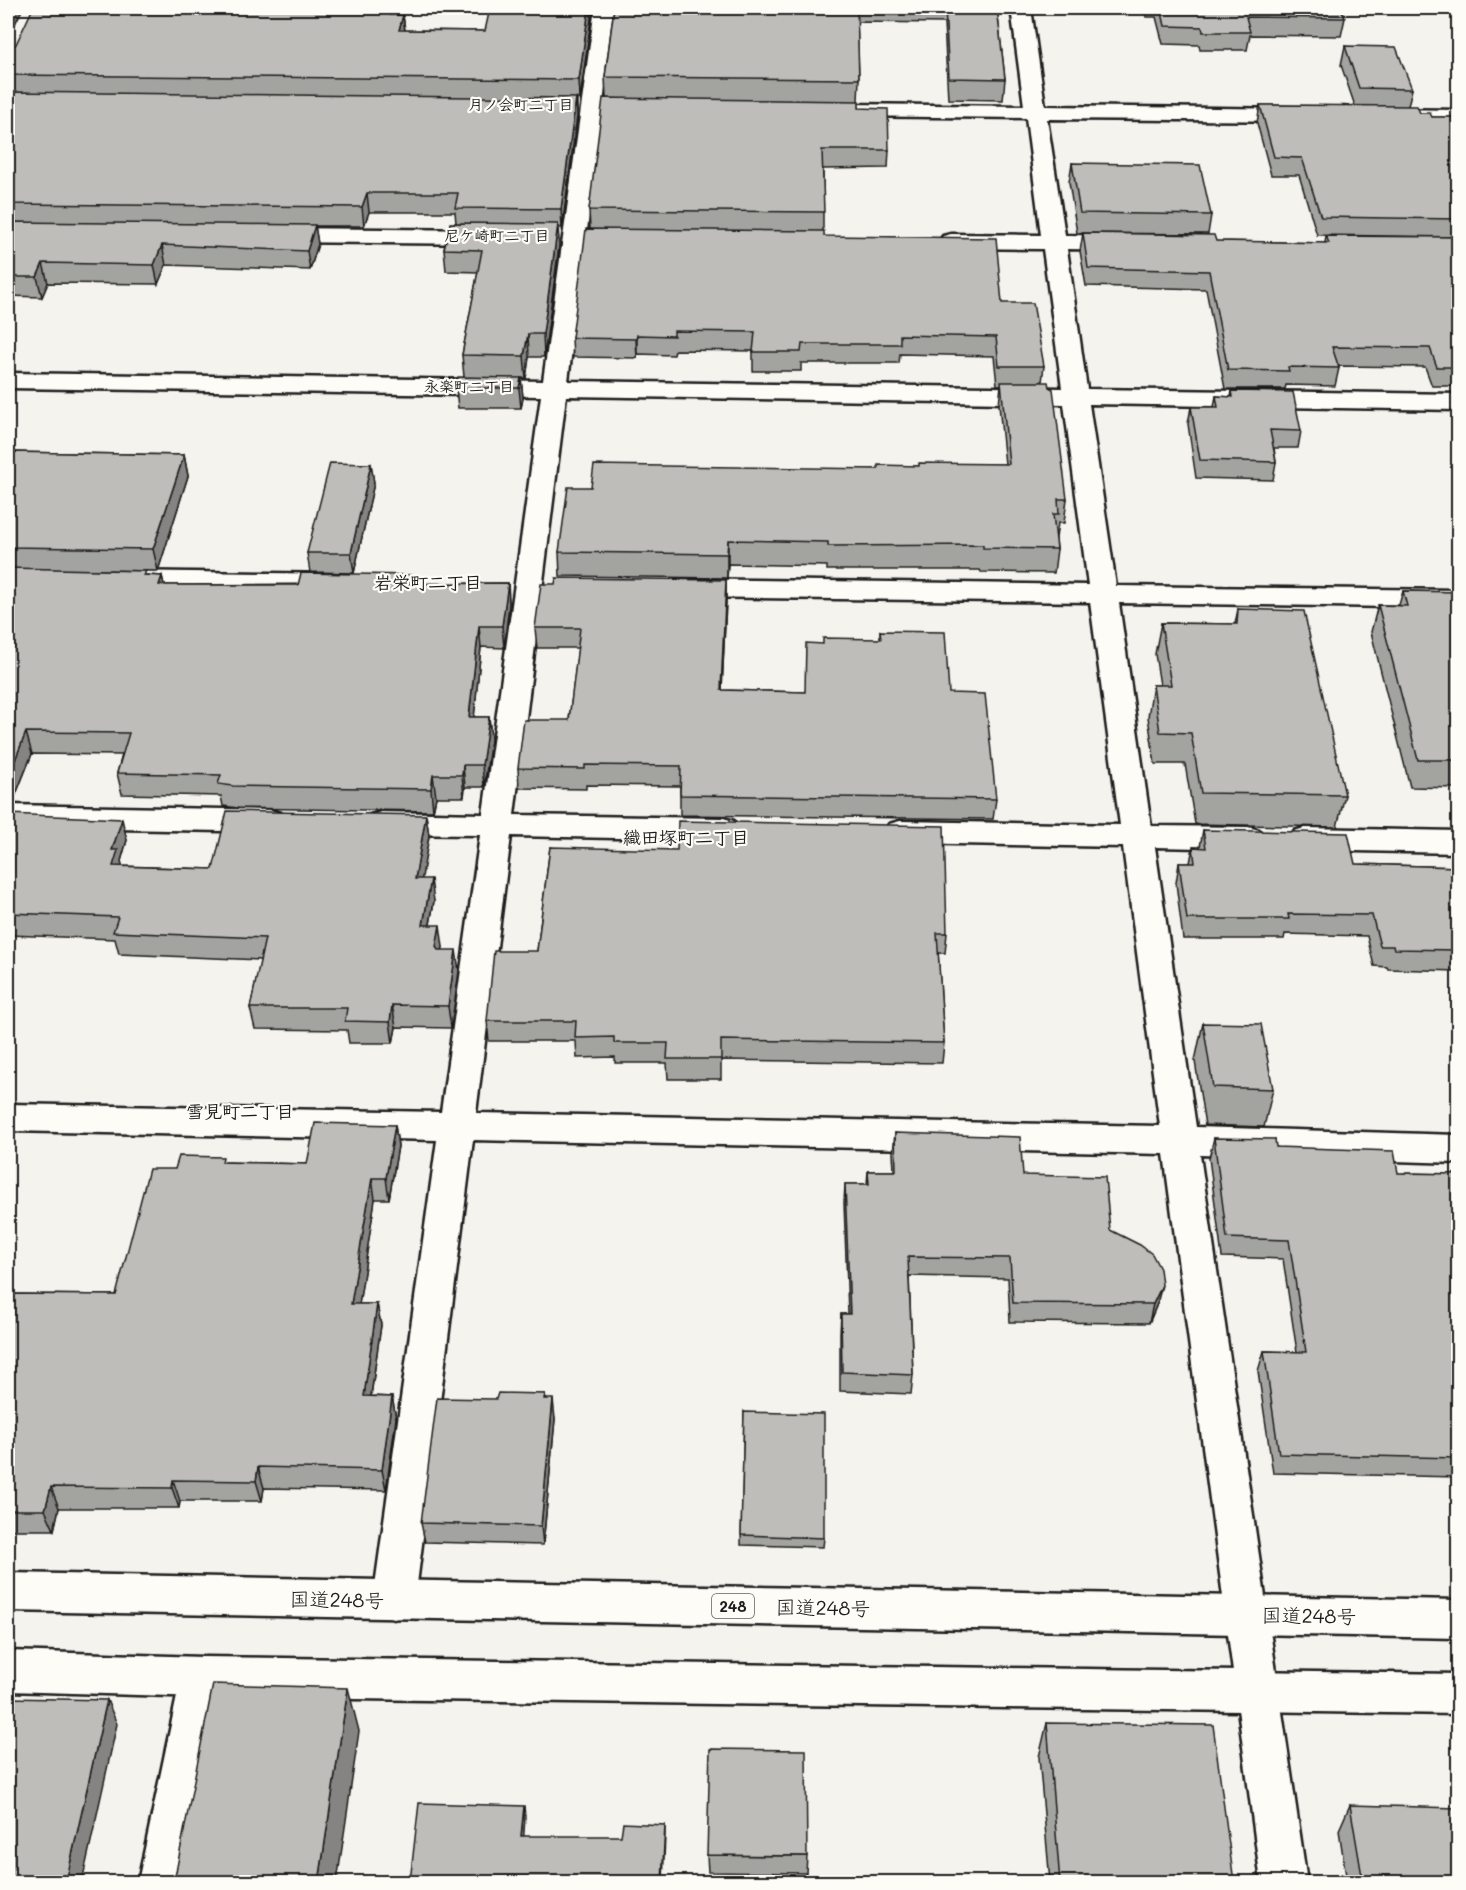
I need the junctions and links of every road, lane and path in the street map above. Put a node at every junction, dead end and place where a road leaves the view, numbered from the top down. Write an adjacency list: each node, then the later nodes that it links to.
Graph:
1 (605, 8): 14 (main road)
2 (1021, 8): 4 (main road)
3 (825, 110): 4 (main road)
4 (1036, 112): 5 (main road); 11 (main road)
5 (1329, 115)
6 (1365, 115): 7 (main road)
7 (1458, 116)
8 (255, 235): 9 (main road)
9 (515, 237)
10 (934, 241): 11 (main road)
11 (1054, 242): 12 (main road); 15 (main road)
12 (1149, 243)
13 (8, 380): 14 (main road)
14 (555, 388): 15 (main road); 25 (main road)
15 (1075, 396): 16 (main road); 20 (main road)
16 (1458, 402)
17 (90, 580): 18 (main road)
18 (375, 584)
19 (660, 588): 20 (main road)
20 (1103, 594): 21 (main road); 28 (main road)
21 (1458, 598)
22 (8, 816): 23 (main road)
23 (294, 821)
24 (354, 822): 25 (main road)
25 (497, 825): 26 (main road); 31 (main road)
26 (746, 829)
27 (876, 831): 28 (main road)
28 (1137, 836): 29 (main road); 32 (main road)
29 (1458, 842)
30 (8, 1118): 31 (main road)
31 (456, 1126): 32 (main road); 35 (main road)
32 (1179, 1140): 33 (main road); 36 (main road)
33 (1458, 1149)
34 (8, 1592): 35 (main road, 国道248号 / 248)
35 (394, 1600): 36 (main road, 国道248号 / 248)
36 (1245, 1614): 37 (main road, 国道248号 / 248); 40 (main road)
37 (1458, 1619)
38 (8, 1671): 39 (main road)
39 (203, 1677): 40 (main road); 42 (main road)
40 (1256, 1690): 41 (main road); 43 (main road)
41 (1458, 1694)
42 (161, 1882)
43 (1284, 1882)

